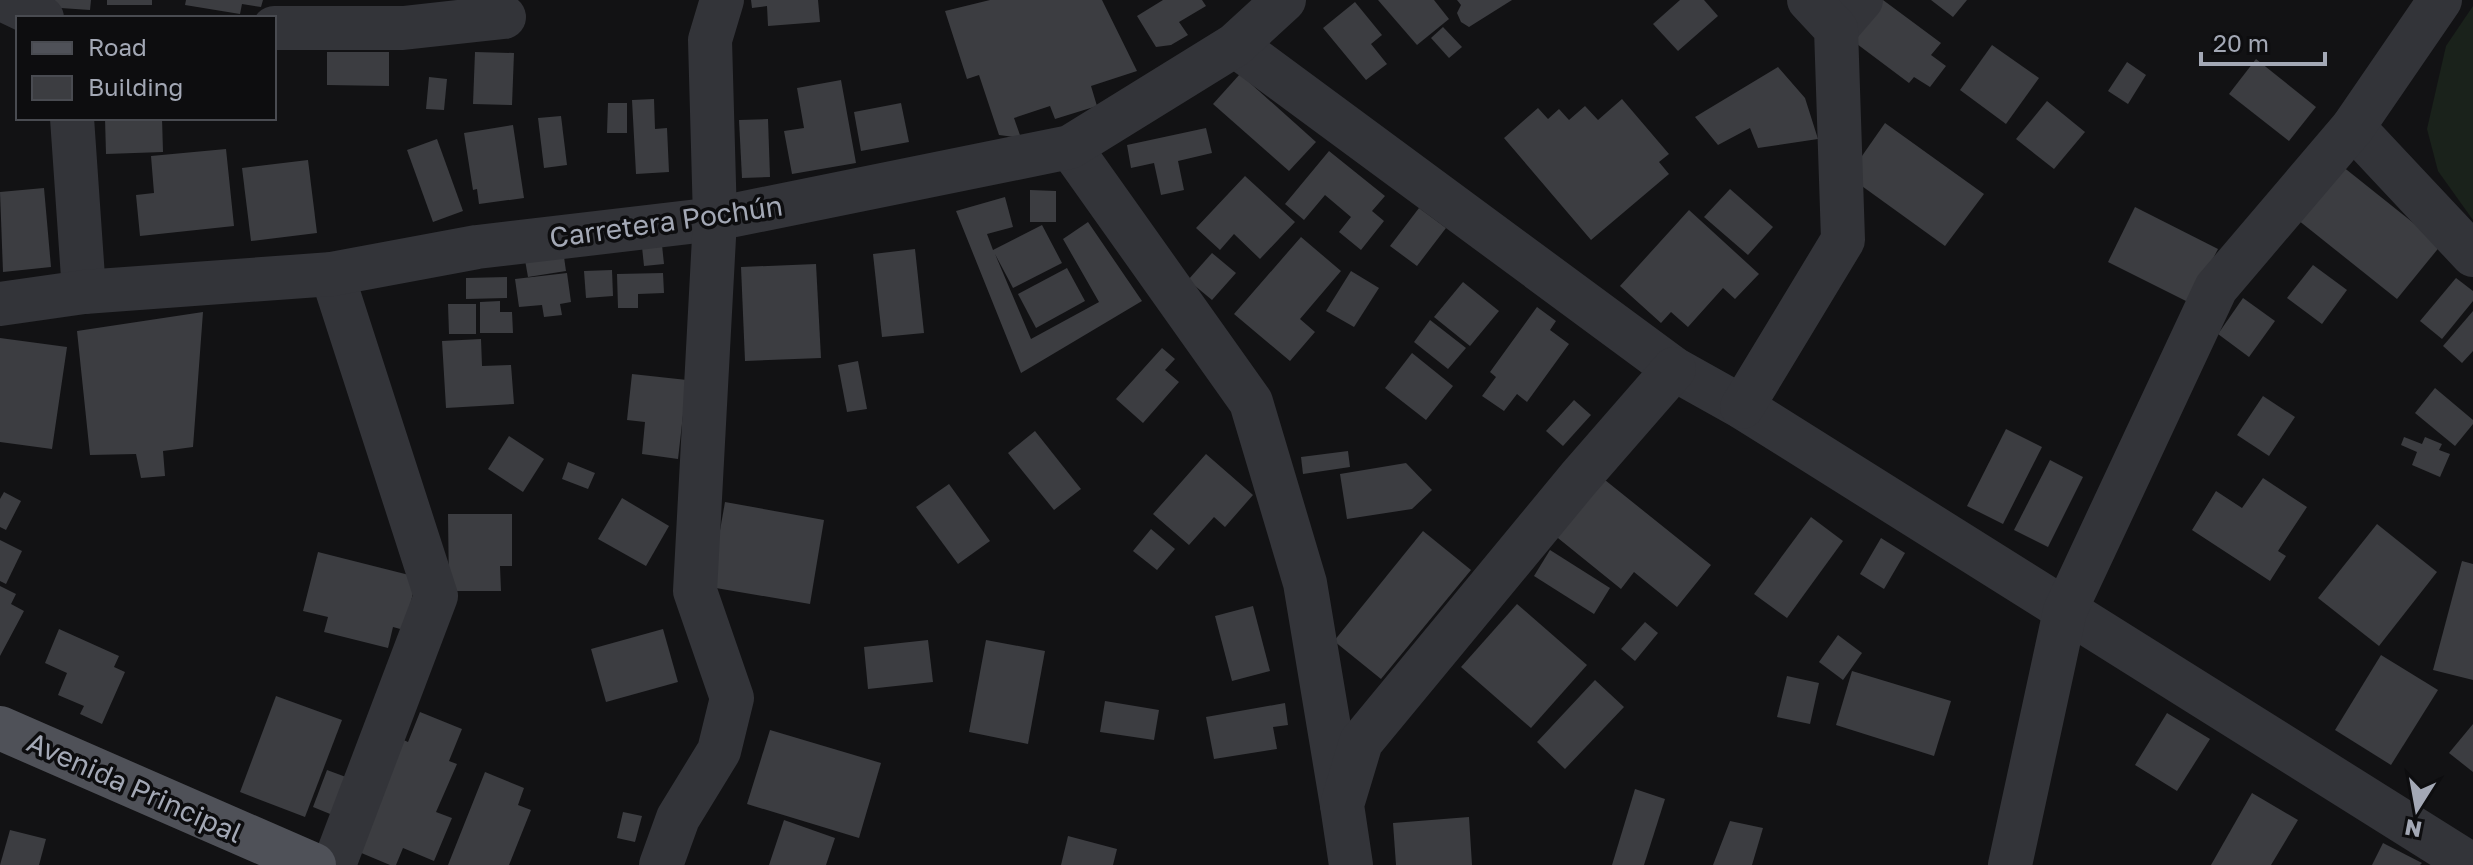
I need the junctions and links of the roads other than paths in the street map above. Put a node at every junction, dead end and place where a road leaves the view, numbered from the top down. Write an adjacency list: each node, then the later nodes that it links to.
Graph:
1 (4, 0): 7 (street)
2 (722, 0): 14 (street)
3 (1284, 0): 10 (street, Carretera Pochún)
4 (2440, 0): 12 (street)
5 (1835, 10): 20 (street)
6 (404, 14): 8 (street); 9 (street)
7 (38, 16)
8 (504, 17)
9 (276, 28)
10 (1235, 45): 13 (street, Carretera Pochún); 19 (street)
11 (72, 120): 17 (street)
12 (2353, 127): 15 (street); 21 (street)
13 (1070, 147): 14 (street, Carretera Pochún); 23 (street)
14 (715, 219): 16 (street, Carretera Pochún); 26 (street)
15 (2473, 255)
16 (332, 274): 17 (street, Carretera Pochún); 25 (street)
17 (84, 292): 18 (street, Carretera Pochún)
18 (0, 304)
19 (1674, 369): 20 (street); 23 (street)
20 (1742, 407): 21 (street)
21 (2065, 611): 28 (street); 29 (street)
22 (0, 728): 24 (main road, Avenida Principal)
23 (1342, 805): 27 (street)
24 (314, 865)
25 (334, 865)
26 (661, 865)
27 (1351, 865)
28 (2010, 865)
29 (2472, 865)

